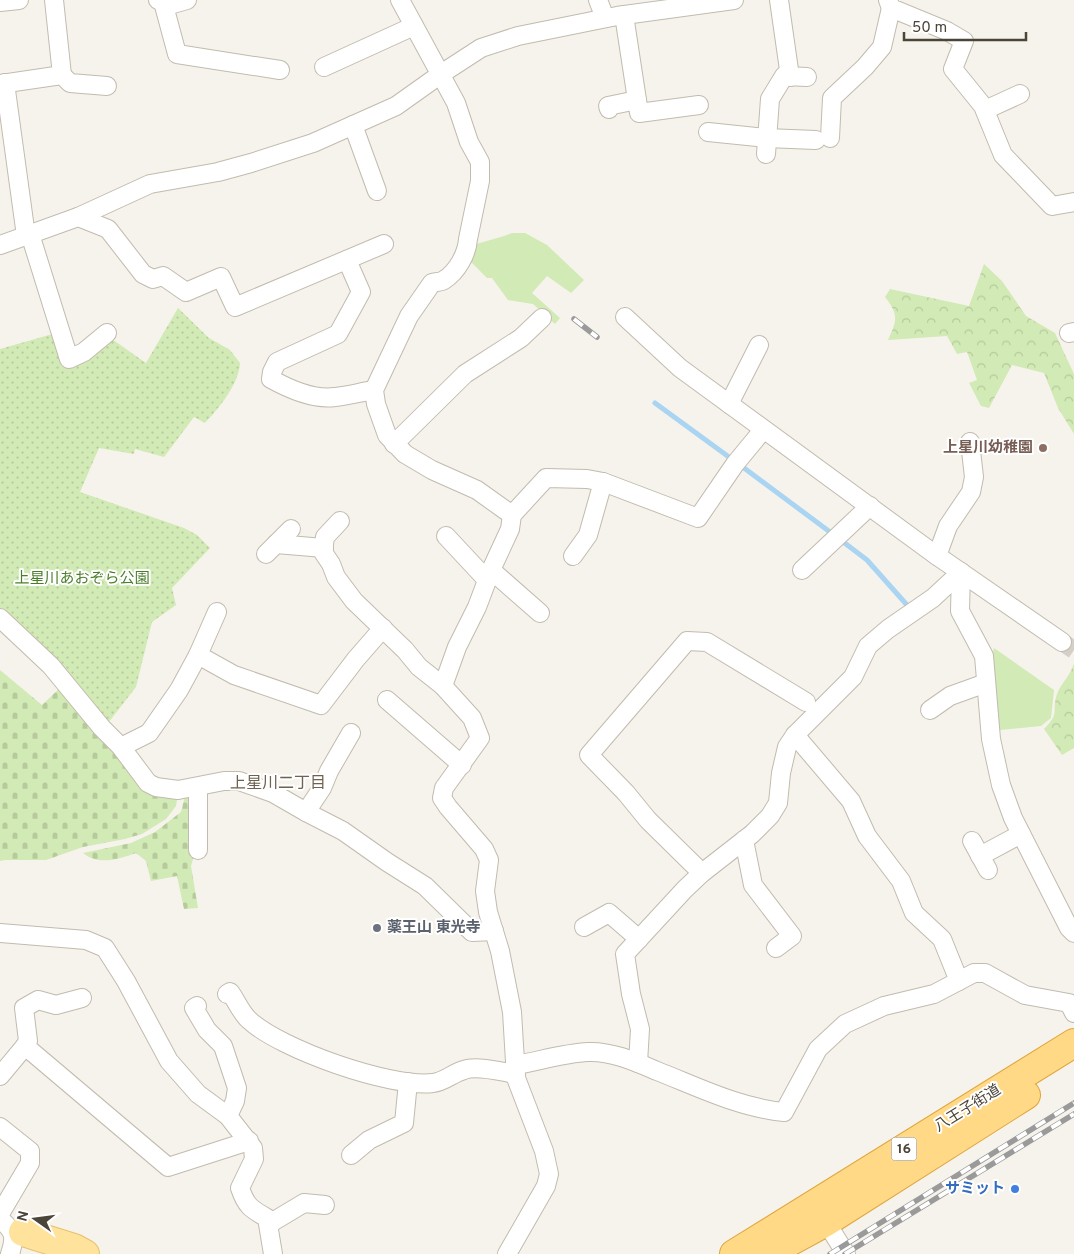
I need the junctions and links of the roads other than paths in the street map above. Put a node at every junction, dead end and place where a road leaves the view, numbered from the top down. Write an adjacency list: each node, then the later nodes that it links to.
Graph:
1 (19, 0): 9 (street)
2 (54, 0): 17 (street)
3 (187, 0): 8 (street)
4 (400, 0): 13 (street)
5 (598, 0): 12 (street)
6 (734, 0): 11 (street)
7 (779, 0): 27 (street)
8 (160, 1): 15 (street)
9 (0, 2)
10 (889, 4): 24 (street); 27 (street)
11 (624, 15): 12 (street); 21 (street)
12 (604, 18): 16 (street)
13 (414, 26): 14 (street); 16 (street)
14 (324, 67)
15 (280, 70)
16 (441, 74): 25 (street); 40 (street)
17 (62, 75): 18 (street); 19 (street)
18 (2, 84): 28 (street)
19 (107, 86)
20 (1020, 94): 24 (street)
21 (638, 100): 22 (street); 23 (street)
22 (699, 105)
23 (609, 108)
24 (986, 110): 30 (street)
25 (353, 125): 29 (street); 31 (street)
26 (708, 132): 27 (street)
27 (766, 146)
28 (8, 161): 32 (street)
29 (377, 191)
30 (1074, 202)
31 (78, 216): 32 (street); 35 (street)
32 (28, 235): 34 (street); 38 (street)
33 (384, 244): 35 (street)
34 (0, 245)
35 (347, 260): 40 (street)
36 (625, 317): 41 (street)
37 (542, 318): 44 (street)
38 (107, 334)
39 (760, 345): 41 (street)
40 (374, 390): 44 (street)
41 (729, 404): 42 (street)
42 (763, 430): 45 (street); 46 (street)
43 (970, 442): 53 (street)
44 (394, 444): 47 (street)
45 (603, 482): 47 (street); 52 (street)
46 (870, 506): 53 (street); 54 (street)
47 (512, 515): 56 (street)
48 (340, 521): 51 (street)
49 (291, 529): 51 (street)
50 (446, 536): 56 (street)
51 (324, 548): 60 (street)
52 (573, 556)
53 (937, 556): 55 (street)
54 (802, 570)
55 (961, 572): 61 (street); 63 (street); 66 (street)
56 (489, 575): 58 (street); 64 (street)
57 (217, 612): 62 (street)
58 (540, 613)
59 (0, 618): 70 (street)
60 (383, 628): 62 (street); 64 (street)
61 (1062, 642)
62 (198, 655): 70 (street)
63 (986, 683): 67 (street); 74 (street)
64 (443, 686): 71 (street)
65 (388, 700): 71 (street)
66 (814, 705): 69 (street); 78 (street)
67 (930, 710)
68 (351, 733): 73 (street)
69 (795, 735): 75 (street); 85 (street)
70 (121, 747): 72 (street)
71 (462, 765): 80 (street)
72 (188, 790): 73 (street); 76 (street)
73 (306, 812): 80 (street)
74 (1021, 834): 77 (street); 82 (street)
75 (744, 840): 78 (street); 84 (street)
76 (198, 850)
77 (980, 856)
78 (702, 873): 83 (street)
79 (584, 927): 83 (street)
80 (494, 931): 94 (street)
81 (0, 932): 97 (street)
82 (1074, 933)
83 (639, 939): 92 (street)
84 (776, 948)
85 (959, 981): 89 (street); 92 (street)
86 (227, 994): 96 (street)
87 (82, 998): 91 (street)
88 (197, 1006): 97 (street)
89 (1074, 1013)
90 (1074, 1043): 102 (highway, 八王子街道 / 16)
91 (25, 1046): 95 (street); 99 (street)
92 (638, 1063): 94 (street)
93 (1074, 1065): 102 (highway, 八王子街道 / 16)
94 (516, 1069): 96 (street); 109 (street)
95 (0, 1076)
96 (408, 1082): 100 (street)
97 (228, 1116): 99 (street)
98 (0, 1127): 103 (street)
99 (249, 1141): 105 (street)
100 (351, 1155)
101 (325, 1205): 105 (street)
102 (821, 1213): 110 (highway, 八王子街道 / 16); 111 (highway, 八王子街道 / 16); 112 (street)
103 (0, 1214)
104 (0, 1219): 106 (street)
105 (269, 1224): 108 (street)
106 (17, 1243): 107 (main road)
107 (85, 1254)
108 (273, 1254)
109 (507, 1254)
110 (734, 1254)
111 (768, 1254)
112 (846, 1254)

